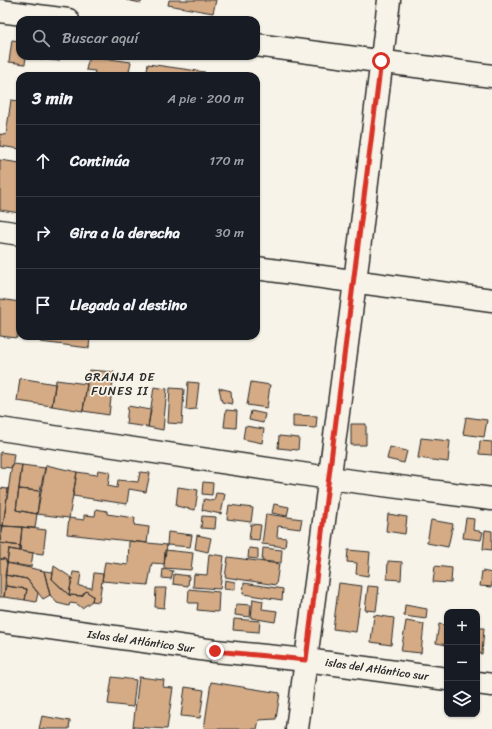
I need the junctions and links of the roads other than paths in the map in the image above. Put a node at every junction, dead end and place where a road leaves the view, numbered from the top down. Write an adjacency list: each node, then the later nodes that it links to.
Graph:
1 (389, 0): 5 (street)
2 (0, 11): 3 (street)
3 (38, 16)
4 (260, 46): 5 (street)
5 (381, 61): 6 (street); 10 (street)
6 (492, 76)
7 (0, 231): 8 (street)
8 (16, 233)
9 (260, 269): 10 (street)
10 (355, 282): 11 (street); 13 (street)
11 (492, 300)
12 (0, 430): 13 (street)
13 (329, 478): 14 (street); 16 (street)
14 (492, 499)
15 (0, 621): 16 (street, Islas del Atlántico Sur)
16 (306, 660): 17 (street, islas del Atlántico sur); 20 (street)
17 (444, 679)
18 (480, 683): 19 (street)
19 (492, 685)
20 (297, 729)

